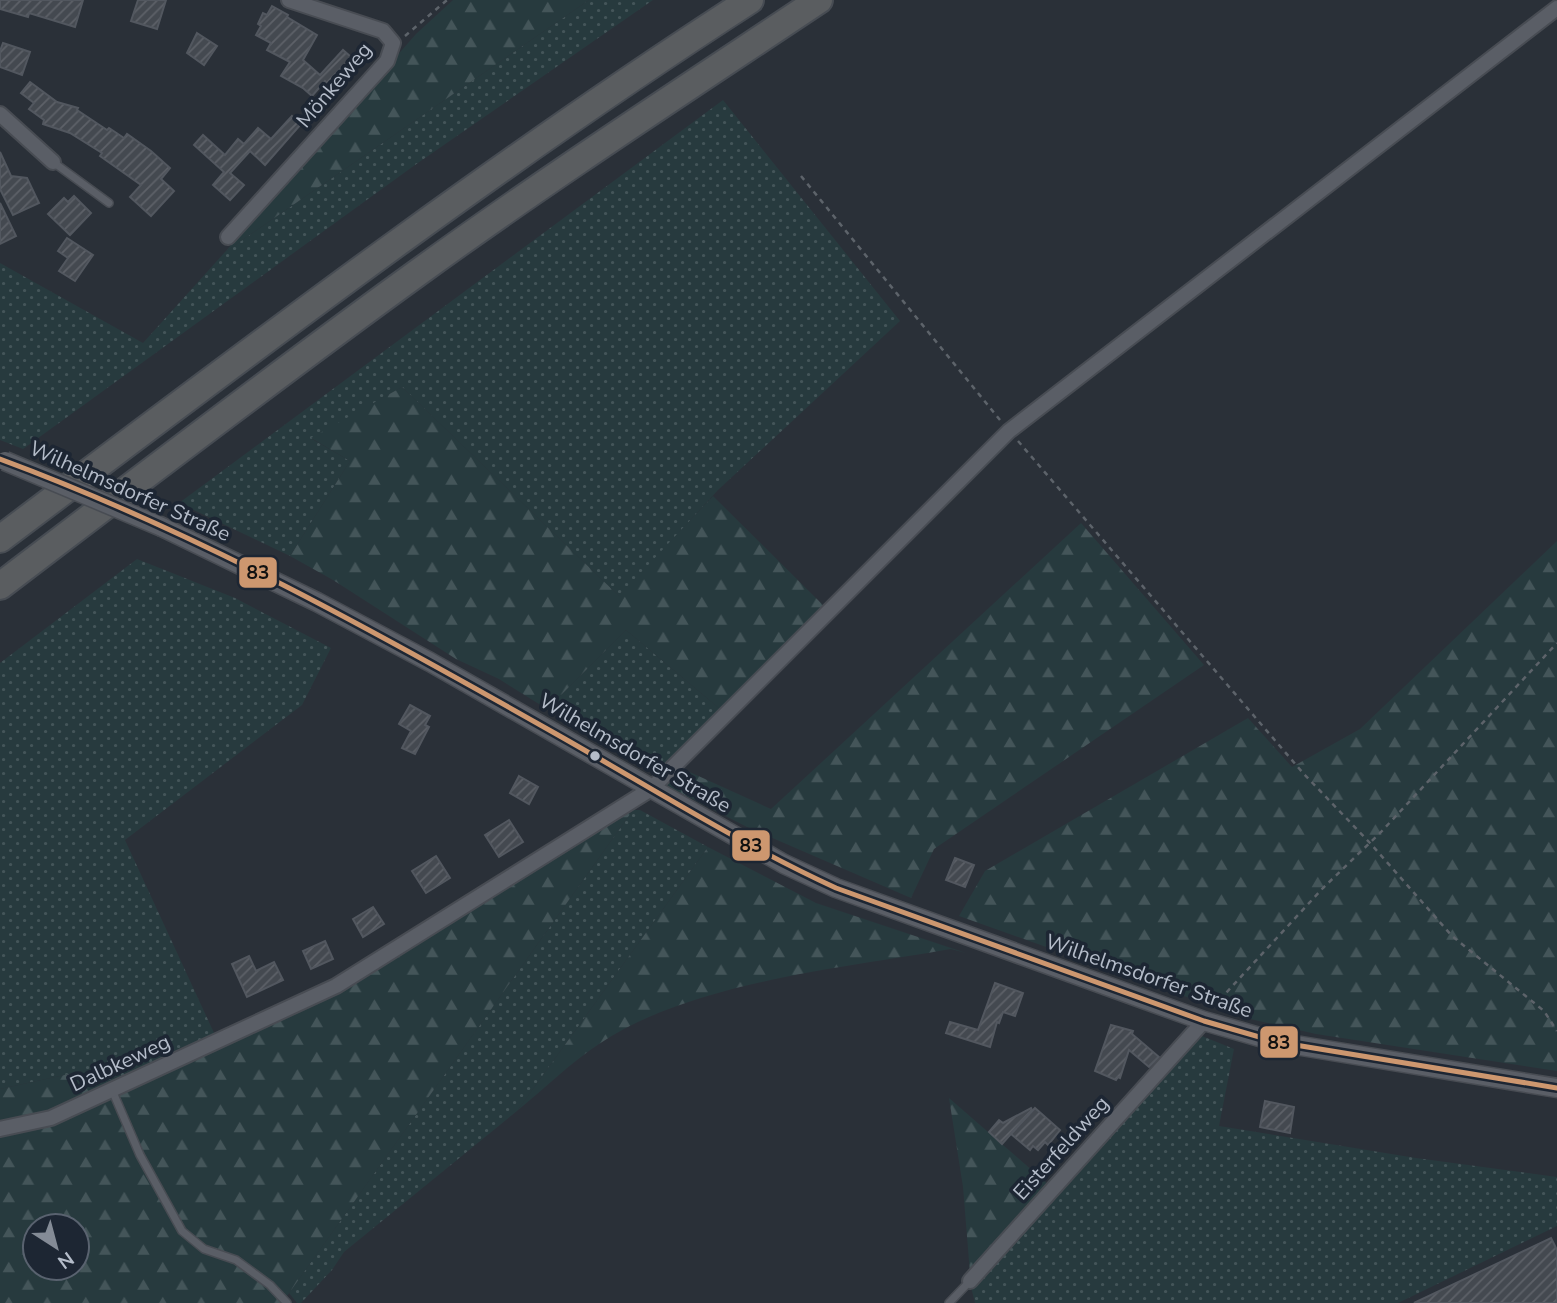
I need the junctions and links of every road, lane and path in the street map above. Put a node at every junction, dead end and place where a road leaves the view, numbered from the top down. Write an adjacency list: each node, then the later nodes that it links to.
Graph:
1 (289, 0): 6 (street, Mönkeweg)
2 (447, 0): 6 (path)
3 (750, 0): 14 (highway)
4 (819, 0): 15 (highway)
5 (1557, 8): 12 (street, Dalbkeweg)
6 (393, 43): 11 (street, Mönkeweg)
7 (0, 114): 8 (street)
8 (53, 162): 10 (lane)
9 (801, 176): 12 (path)
10 (109, 203)
11 (228, 237)
12 (1009, 431): 17 (street, Dalbkeweg); 18 (path)
13 (3, 460): 17 (street, Wilhelmsdorfer Straße, bridge)
14 (0, 539)
15 (0, 586)
16 (1557, 643): 18 (path)
17 (651, 789): 19 (street, Wilhelmsdorfer Straße); 22 (street, Dalbkeweg)
18 (1370, 844): 19 (path); 20 (path)
19 (1204, 1021): 21 (street, Wilhelmsdorfer Straße); 24 (street, Eisterfeldweg)
20 (1557, 1031)
21 (1557, 1088)
22 (112, 1090): 23 (street, Dalbkeweg); 25 (lane)
23 (0, 1129)
24 (970, 1281): 26 (lane, Eisterfeldweg)
25 (286, 1303)
26 (949, 1303)

